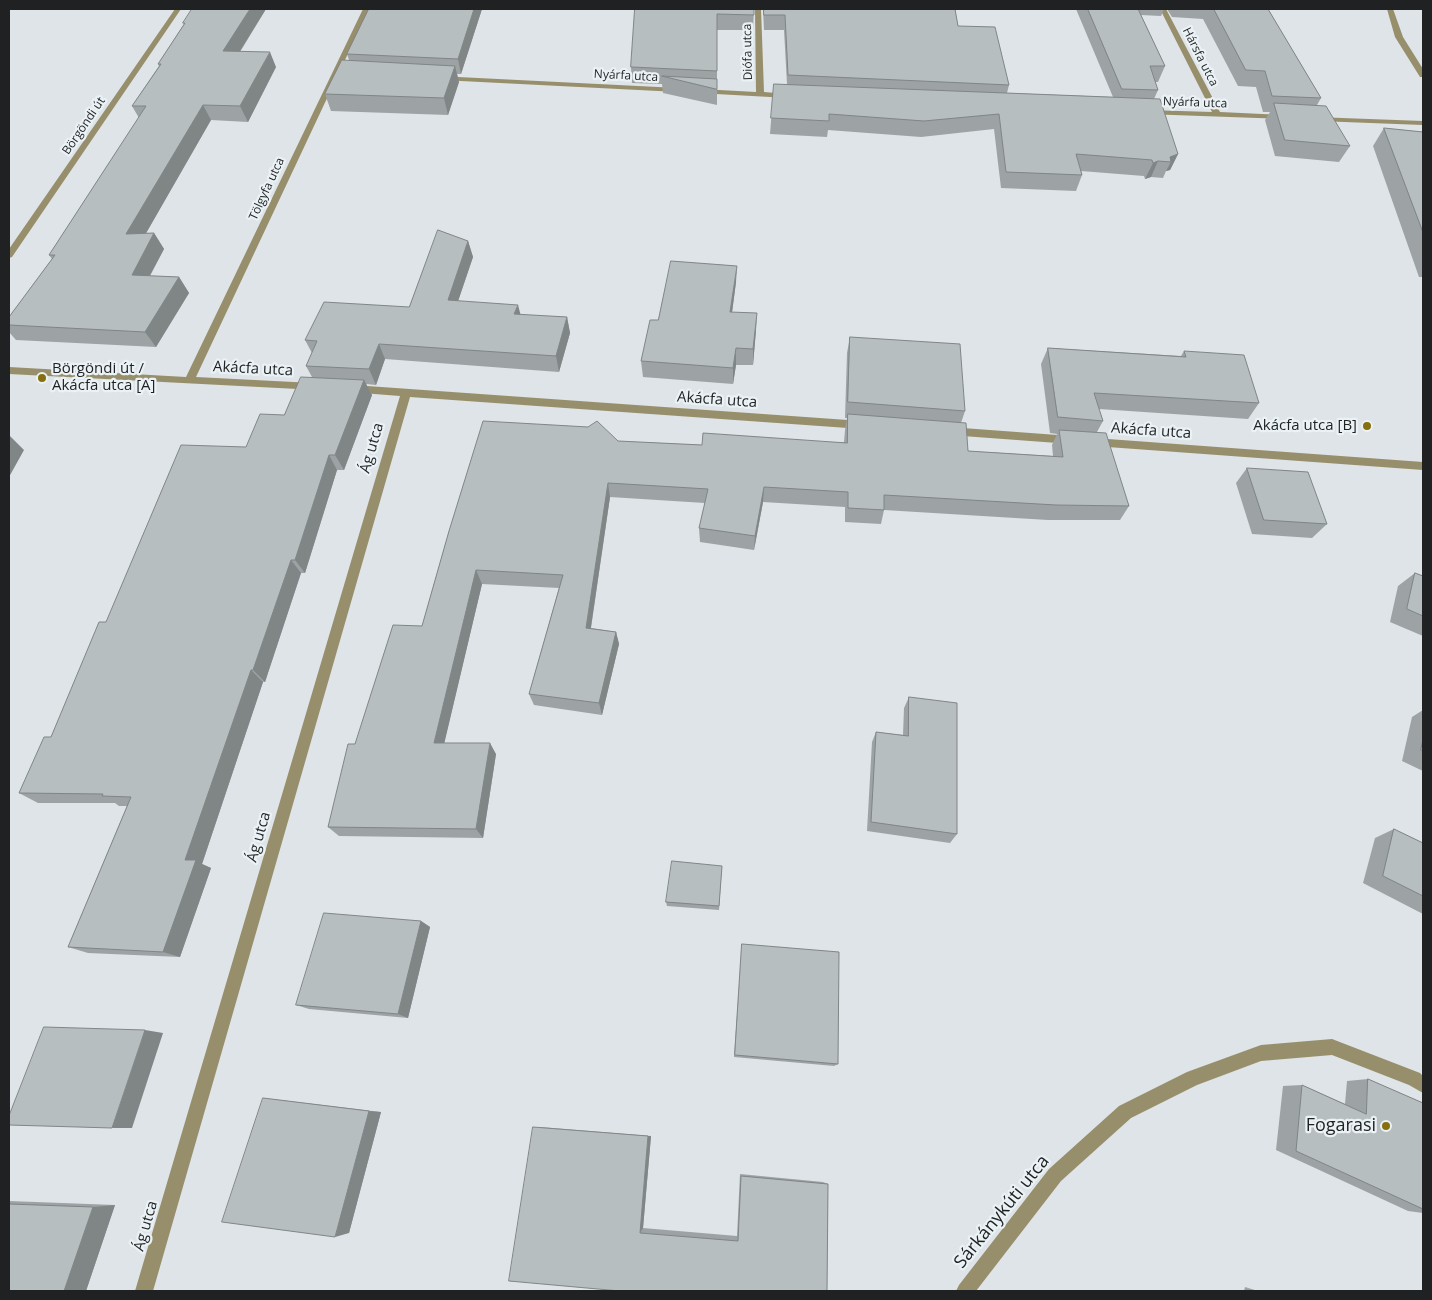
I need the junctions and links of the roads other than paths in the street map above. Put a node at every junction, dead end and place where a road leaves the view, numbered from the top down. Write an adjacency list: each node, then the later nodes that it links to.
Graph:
1 (178, 9): 17 (street, Börgöndi út)
2 (366, 9): 6 (street, Tölgyfa utca)
3 (758, 9): 10 (street, Diófa utca)
4 (1163, 9): 13 (street, Hársfa utca)
5 (1390, 9): 8 (street)
6 (336, 72): 7 (street); 19 (street, Tölgyfa utca)
7 (346, 72)
8 (1423, 75)
9 (435, 77): 10 (street, Nyárfa utca)
10 (760, 94): 11 (street, Nyárfa utca)
11 (800, 96)
12 (1138, 111): 13 (street, Nyárfa utca)
13 (1217, 115): 14 (street, Nyárfa utca)
14 (1296, 118)
15 (1305, 118): 16 (street)
16 (1423, 123)
17 (9, 256)
18 (9, 371): 19 (street, Akácfa utca)
19 (190, 380): 20 (street, Akácfa utca)
20 (327, 388)
21 (347, 389): 22 (street, Akácfa utca)
22 (406, 392): 23 (street, Akácfa utca); 27 (street, Ág utca)
23 (870, 426)
24 (939, 431): 25 (street, Akácfa utca)
25 (1423, 466)
26 (1423, 1085): 28 (street, Sárkánykúti utca)
27 (144, 1291)
28 (965, 1291)

